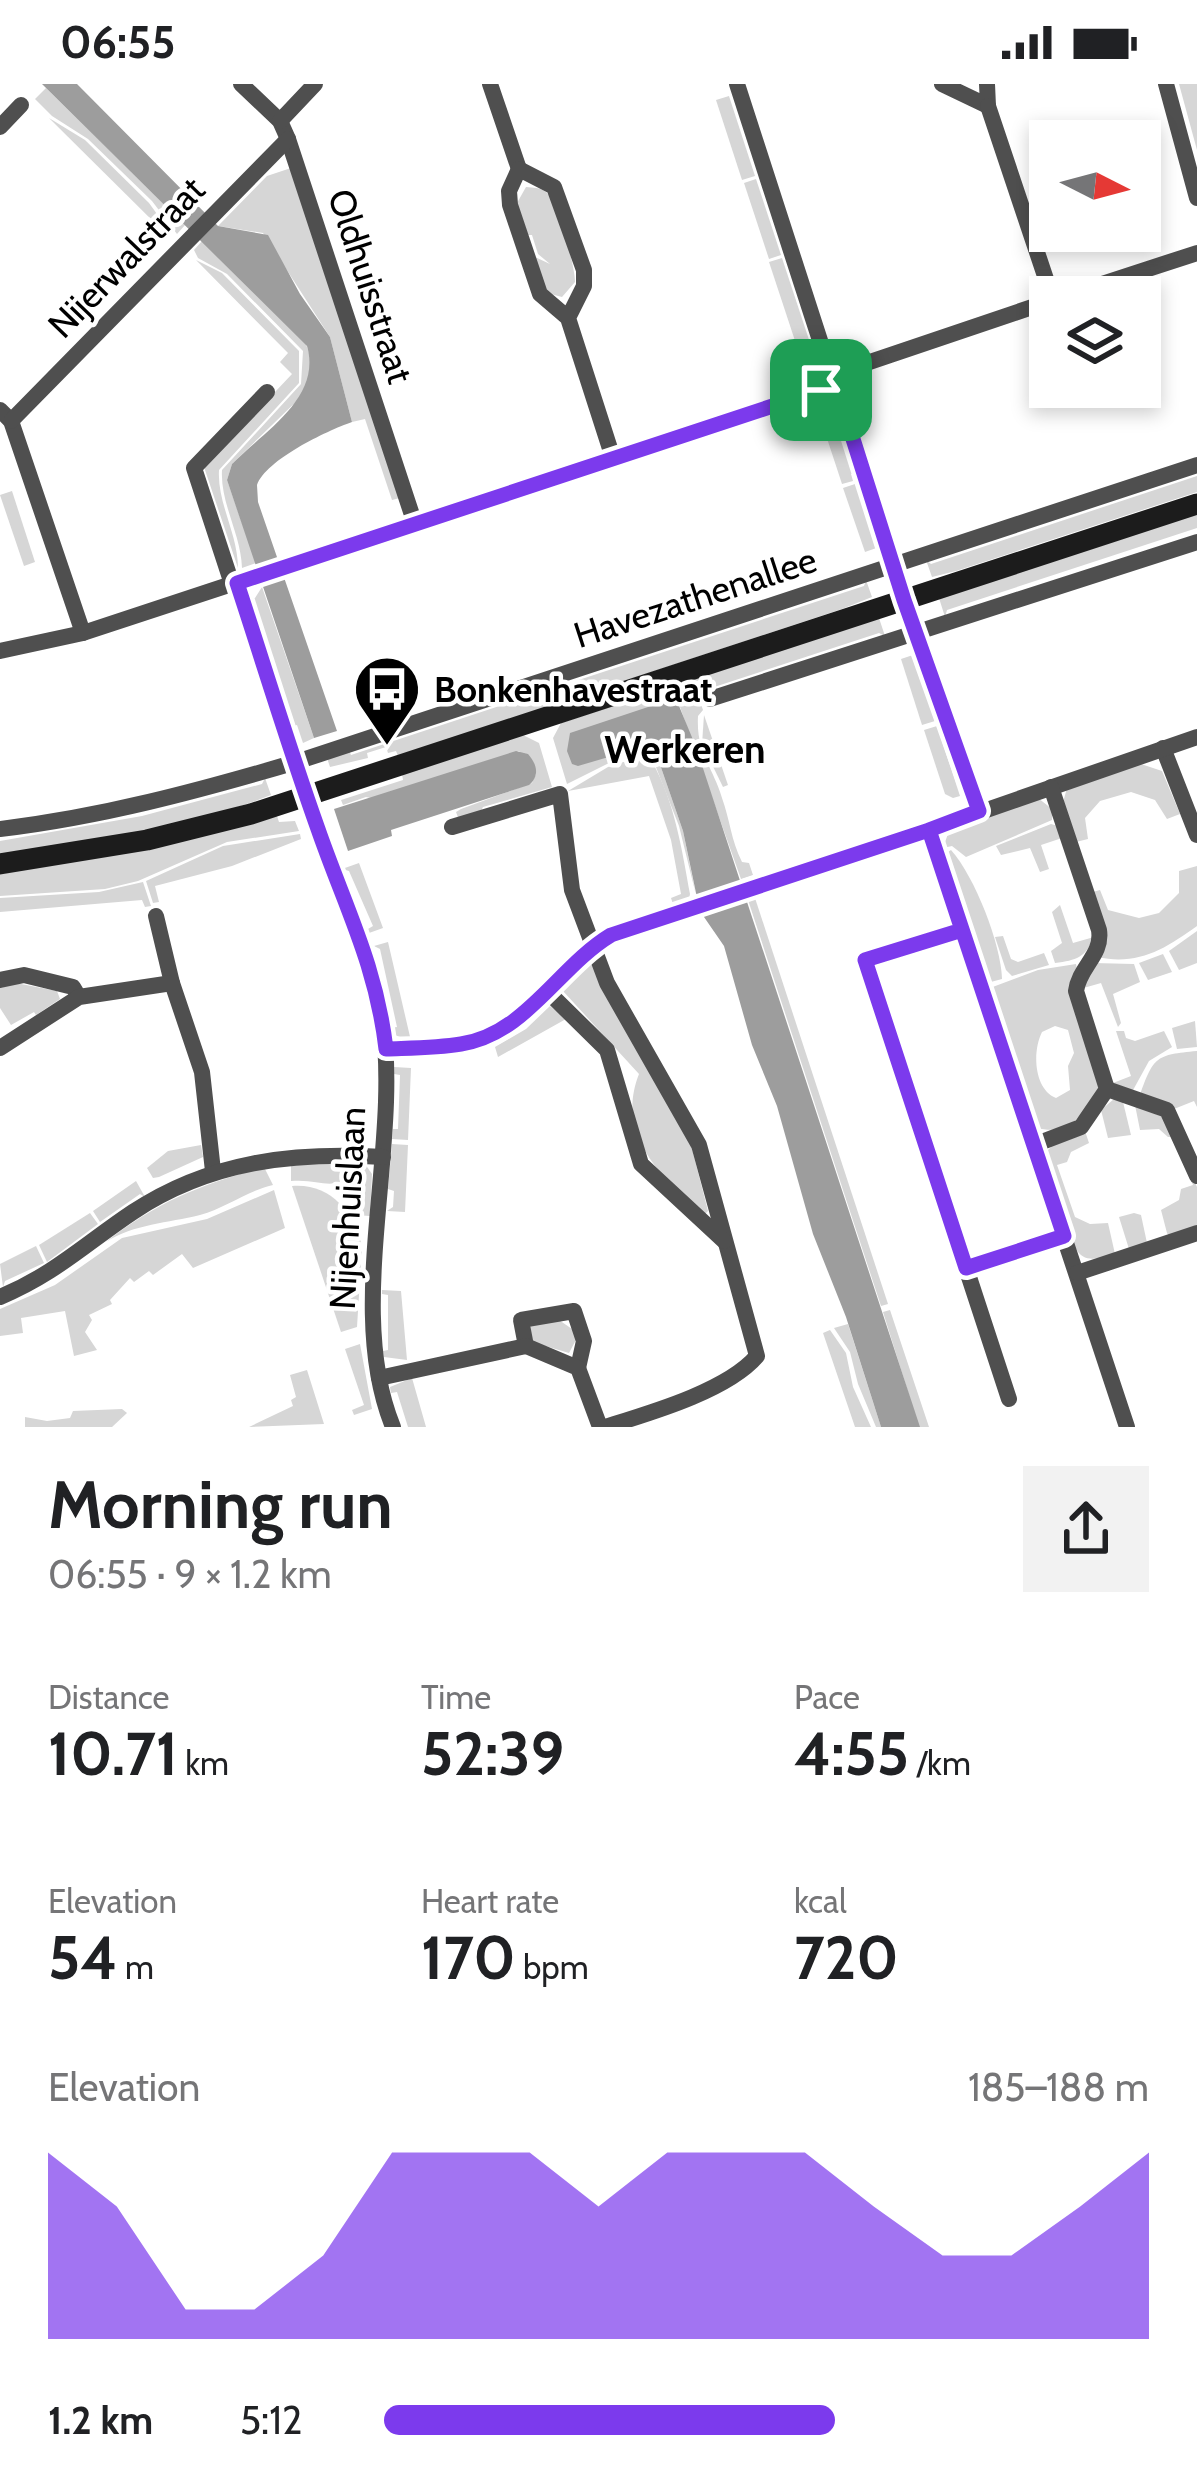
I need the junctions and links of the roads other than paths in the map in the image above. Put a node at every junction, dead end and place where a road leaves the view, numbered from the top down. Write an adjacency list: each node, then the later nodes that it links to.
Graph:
1 (241, 84): 10 (street, Oldhuisstraat)
2 (315, 84): 10 (street)
3 (490, 84): 13 (street)
4 (737, 84): 20 (street)
5 (942, 84): 9 (street)
6 (987, 84): 9 (street)
7 (1166, 84): 14 (street)
8 (21, 105): 11 (street)
9 (988, 106): 16 (street)
10 (280, 121): 12 (street, Oldhuisstraat)
11 (0, 127)
12 (288, 139): 22 (street, Nijerwalstraat); 26 (street, Oldhuisstraat)
13 (519, 170): 19 (street); 19 (street)
14 (1197, 198)
15 (1197, 253): 17 (street)
16 (1043, 276)
17 (1126, 276)
18 (1029, 307): 20 (street)
19 (568, 318): 23 (street)
20 (834, 379): 23 (street); 28 (street)
21 (267, 392): 29 (street, Nijenhuislaan)
22 (6, 415): 31 (street)
23 (613, 458): 26 (street)
24 (1197, 465): 28 (street, Havezathenallee)
25 (1197, 503): 30 (main road, Havezathenallee)
26 (415, 524): 29 (street)
27 (1197, 542): 32 (street)
28 (893, 566): 30 (street); 37 (street, Havezathenallee)
29 (239, 582): 31 (street); 37 (street, Nijenhuislaan)
30 (904, 600): 32 (street); 39 (main road, Havezathenallee)
31 (83, 632): 33 (street)
32 (918, 632): 34 (street); 40 (street)
33 (0, 651)
34 (710, 699)
35 (1197, 737): 36 (street)
36 (1163, 748): 38 (street); 44 (street)
37 (296, 762): 39 (street, Nijenhuislaan); 42 (street, Havezathenallee)
38 (1052, 788): 40 (street); 55 (street)
39 (307, 795): 45 (main road, Havezathenallee); 54 (street, Nijenhuislaan)
40 (979, 811): 43 (street)
41 (452, 827): 48 (street)
42 (0, 829)
43 (929, 830): 47 (street); 48 (street)
44 (1197, 835)
45 (0, 864)
46 (156, 916): 50 (street)
47 (962, 930): 56 (street); 63 (street)
48 (592, 946): 51 (street); 62 (street)
49 (0, 980): 52 (street)
50 (172, 983): 52 (street); 58 (street)
51 (547, 990): 54 (street); 62 (street)
52 (79, 997): 53 (street)
53 (0, 1048)
54 (386, 1049): 57 (street, Nijenhuislaan)
55 (1107, 1089): 56 (street); 59 (street)
56 (1034, 1145): 61 (street)
57 (383, 1157): 58 (street); 68 (street, Nijenhuislaan)
58 (213, 1172): 65 (street)
59 (1197, 1176)
60 (1197, 1233): 64 (street)
61 (1064, 1236): 63 (street); 64 (street)
62 (726, 1242): 71 (street)
63 (966, 1268): 69 (street)
64 (1077, 1273): 72 (street)
65 (0, 1297)
66 (526, 1346): 67 (street); 67 (street); 68 (street)
67 (578, 1368): 71 (street)
68 (379, 1378): 70 (street, Nijenhuislaan)
69 (1009, 1399)
70 (393, 1427)
71 (603, 1427)
72 (1127, 1427)

